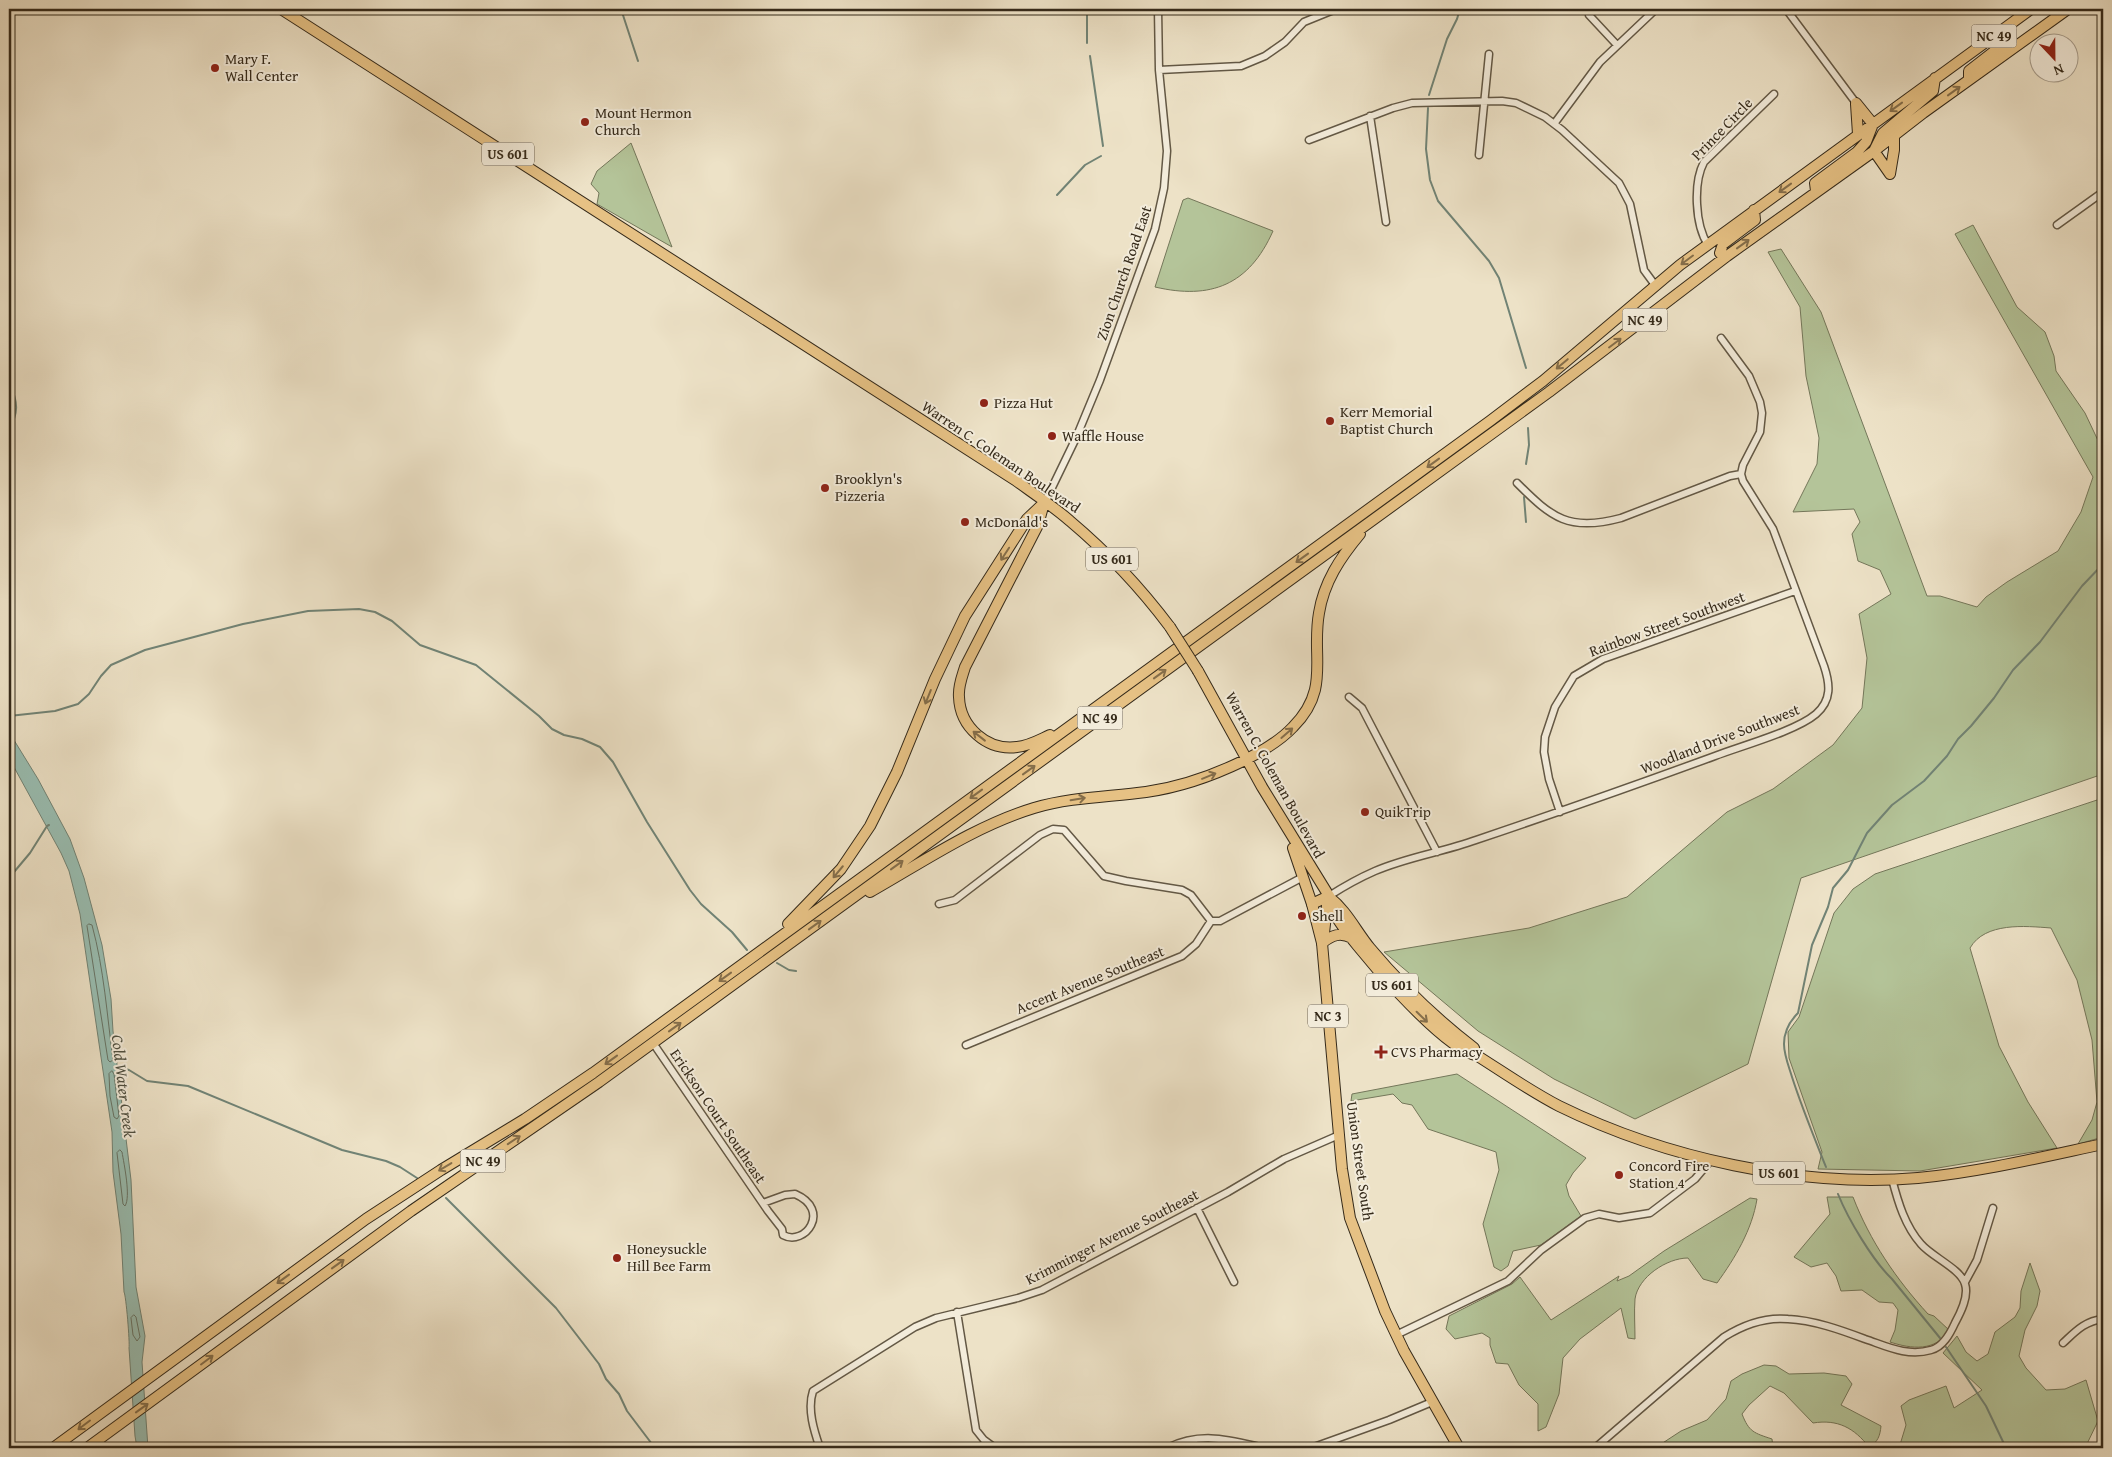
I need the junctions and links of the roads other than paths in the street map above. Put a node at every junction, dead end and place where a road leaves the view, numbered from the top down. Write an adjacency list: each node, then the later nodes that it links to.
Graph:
1 (281, 9): 39 (main road, Warren C. Coleman Boulevard / US 601)
2 (1158, 9): 14 (street, Zion Church Road East)
3 (1336, 9): 14 (street)
4 (1656, 9): 12 (street)
5 (1786, 9): 19 (street)
6 (2031, 9): 11 (main road, NC 49)
7 (2068, 9): 16 (main road, NC 49)
8 (2099, 9): 9 (street)
9 (2103, 14)
10 (1589, 15): 12 (street)
11 (2003, 30): 15 (main road, NC 49); 16 (main road)
12 (1617, 44): 21 (street)
13 (1489, 54): 18 (street)
14 (1159, 70): 39 (street, Zion Church Road East)
15 (1935, 78): 22 (main road, NC 49, one-way to 22); 26 (main road)
16 (1969, 80): 24 (main road, NC 49, one-way to 16)
17 (1774, 94): 33 (street, Prince Circle)
18 (1485, 100): 20 (street); 21 (street); 27 (street)
19 (1856, 103): 22 (main road); 23 (main road)
20 (1370, 116): 25 (street); 31 (street)
21 (1554, 124): 35 (street)
22 (1872, 124): 23 (main road, NC 49); 28 (main road)
23 (1858, 134): 30 (main road, NC 49, one-way to 30)
24 (1894, 135): 26 (main road, NC 49); 26 (main road)
25 (1309, 140)
26 (1874, 151): 28 (main road, NC 49)
27 (1479, 155)
28 (1816, 191): 34 (main road, NC 49, one-way to 28)
29 (2103, 192): 32 (street)
30 (1754, 210): 33 (main road, NC 49); 34 (main road)
31 (1386, 222)
32 (2057, 225)
33 (1708, 245): 35 (main road, NC 49, one-way to 35)
34 (1724, 258): 40 (main road, NC 49, one-way to 34)
35 (1655, 285): 43 (main road, NC 49, one-way to 43)
36 (1721, 338): 37 (street)
37 (1741, 474): 38 (street); 41 (street, Woodland Drive Southwest)
38 (1517, 482)
39 (1044, 502): 43 (main road, one-way to 39); 44 (main road, Warren C. Coleman Boulevard / US 601, bridge); 56 (main road, one-way to 56)
40 (1370, 522): 44 (main road, one-way to 40); 52 (main road, NC 49, one-way to 40)
41 (1795, 590): 45 (street, Rainbow Street Southwest); 45 (street, Woodland Drive Southwest)
42 (1349, 696): 47 (street)
43 (1072, 725): 56 (main road, NC 49, one-way to 56)
44 (1246, 759): 46 (main road, Warren C. Coleman Boulevard / US 601); 52 (main road, one-way to 44)
45 (1560, 812): 47 (street, Woodland Drive Southwest)
46 (1286, 828): 48 (main road, Union Street South); 49 (main road, Warren C. Coleman Boulevard / US 601)
47 (1437, 852): 49 (street, Woodland Drive Southwest)
48 (1303, 877): 51 (main road, Union Street South); 53 (street)
49 (1328, 896): 51 (main road); 54 (main road, Warren C. Coleman Boulevard / US 601); 55 (main road, Union Street South / NC 3); 59 (main road, Warren C. Coleman Boulevard / US 601)
50 (939, 904): 53 (street)
51 (1312, 904): 55 (main road, Union Street South)
52 (829, 915): 57 (main road, NC 49, one-way to 52)
53 (1211, 922): 58 (street, Accent Avenue Southeast)
54 (1352, 938): 55 (main road); 59 (main road, Warren C. Coleman Boulevard / US 601, one-way to 59)
55 (1322, 943): 60 (main road, Union Street South / NC 3)
56 (764, 948): 74 (main road, NC 49, one-way to 74)
57 (653, 1043): 64 (street, Erickson Court Southeast); 75 (main road, NC 49, one-way to 57)
58 (966, 1045)
59 (1476, 1055): 62 (main road, Warren C. Coleman Boulevard / US 601)
60 (1339, 1135): 65 (street, Krimminger Avenue Southeast); 71 (main road, Union Street South / NC 3)
61 (2103, 1144): 63 (main road, Warren C. Coleman Boulevard / US 601)
62 (1711, 1160): 63 (main road, Warren C. Coleman Boulevard / US 601); 71 (street)
63 (1892, 1179): 68 (street)
64 (763, 1204): 64 (street, Erickson Court Southeast)
65 (1197, 1208): 67 (street); 69 (street, Krimminger Avenue Southeast)
66 (1993, 1208): 68 (street)
67 (1234, 1282)
68 (1965, 1282): 82 (street)
69 (957, 1312): 76 (street, Krimminger Avenue Southeast); 77 (street)
70 (2103, 1319): 72 (street)
71 (1396, 1335): 73 (main road, Union Street South / NC 3)
72 (2063, 1343)
73 (1432, 1402): 80 (street); 81 (main road, Union Street South / NC 3)
74 (53, 1448)
75 (87, 1448)
76 (820, 1448)
77 (996, 1448)
78 (1167, 1448): 79 (street)
79 (1265, 1448)
80 (1311, 1448)
81 (1459, 1448)
82 (1595, 1448)

